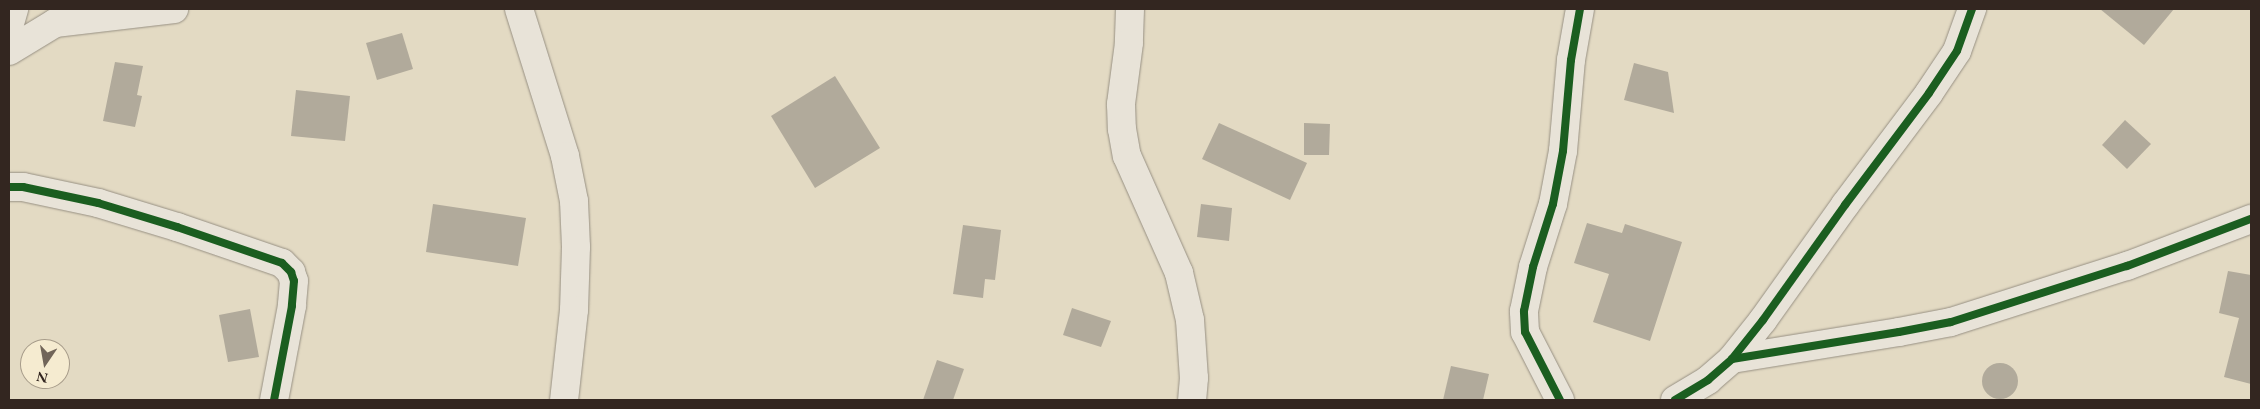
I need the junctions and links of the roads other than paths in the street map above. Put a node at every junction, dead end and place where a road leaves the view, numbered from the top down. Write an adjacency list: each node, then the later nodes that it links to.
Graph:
1 (14, 9): 7 (street)
2 (174, 9): 8 (street)
3 (519, 9): 13 (street)
4 (1130, 9): 14 (street)
5 (1580, 9): 15 (street)
6 (1972, 9): 11 (street)
7 (9, 27)
8 (9, 51)
9 (9, 187): 12 (street)
10 (2251, 219): 11 (street)
11 (1732, 359): 16 (street)
12 (274, 400)
13 (564, 400)
14 (1192, 400)
15 (1560, 400)
16 (1675, 400)

